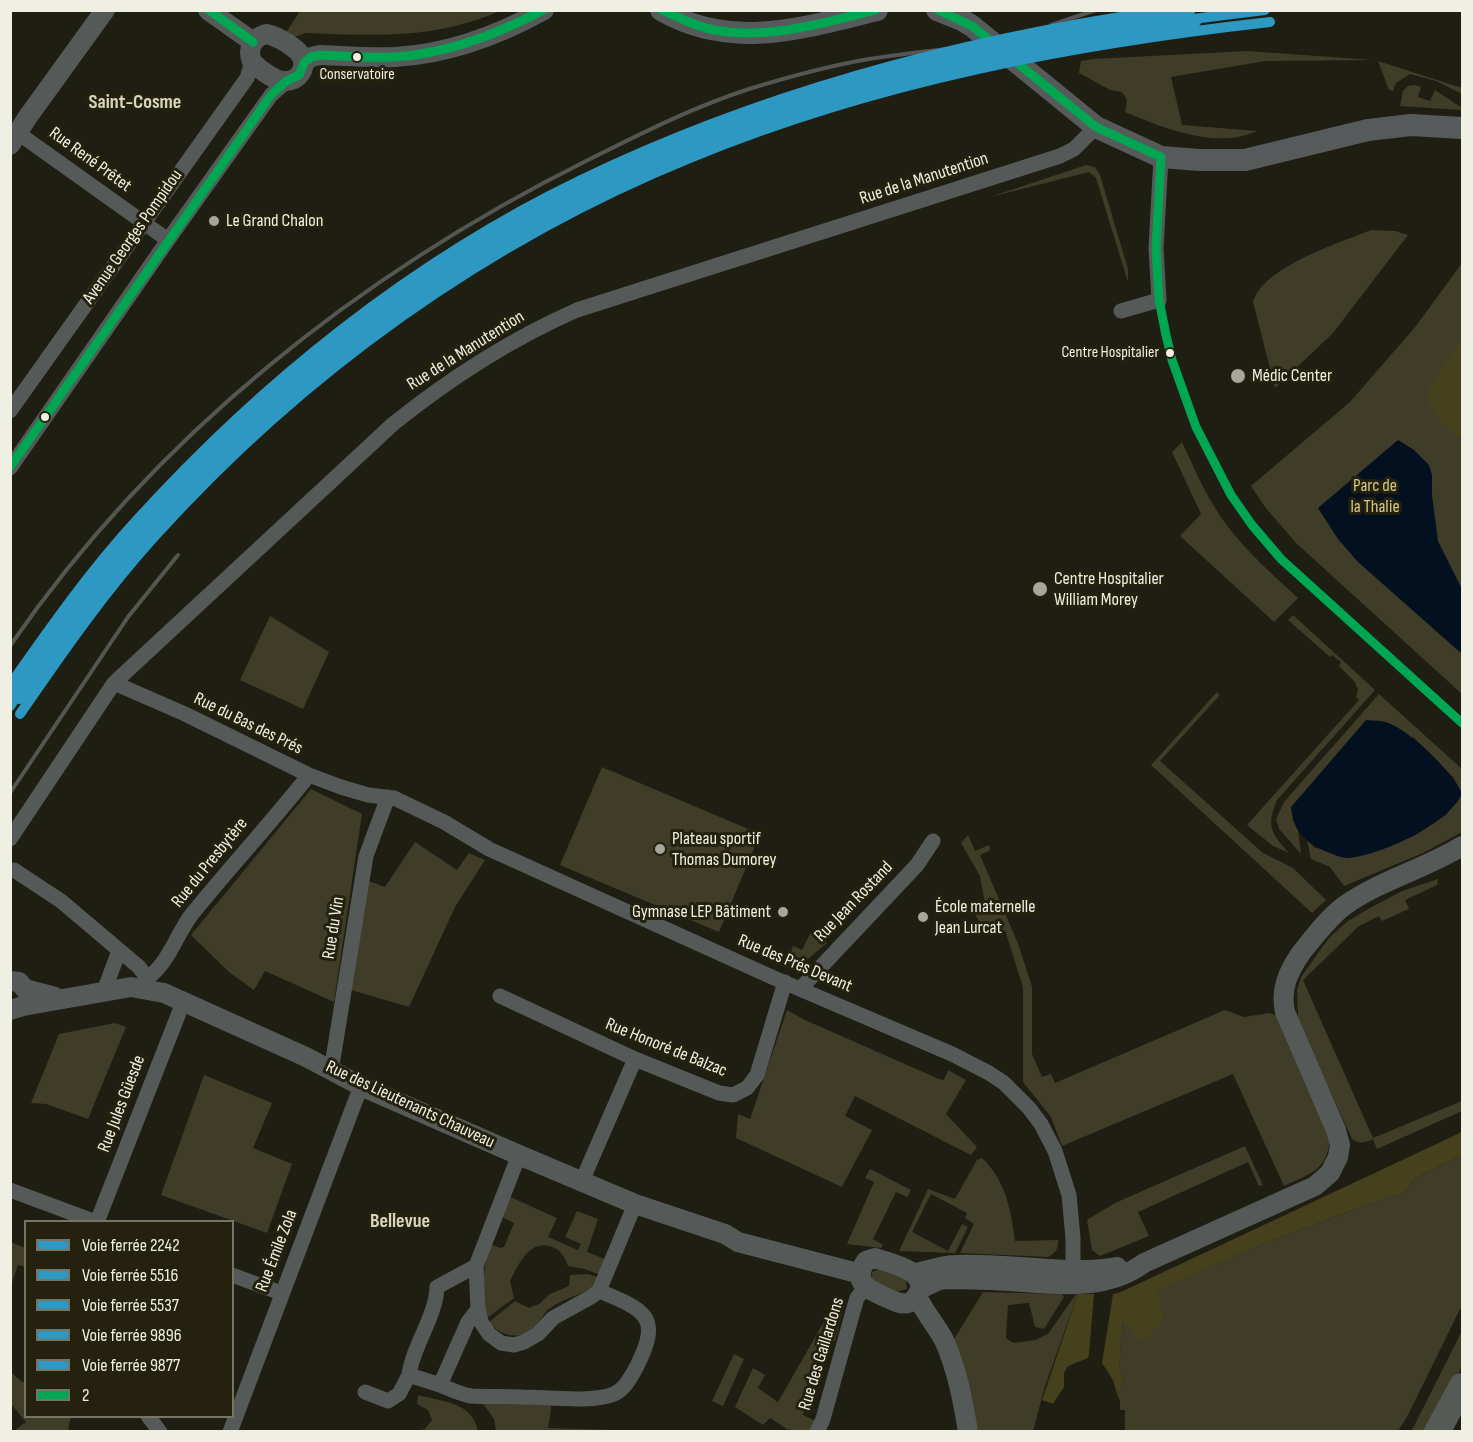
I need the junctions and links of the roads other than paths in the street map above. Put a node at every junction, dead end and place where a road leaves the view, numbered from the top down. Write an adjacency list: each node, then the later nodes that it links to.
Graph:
1 (105, 10): 12 (street)
2 (208, 10): 7 (street)
3 (544, 10): 8 (street)
4 (661, 10): 5 (main road)
5 (877, 10)
6 (937, 10): 10 (main road)
7 (253, 52): 8 (street); 9 (street); 14 (street, Avenue Georges Pompidou)
8 (304, 63): 9 (street)
9 (286, 82): 15 (street, Avenue Georges Pompidou)
10 (1096, 128): 13 (main road); 19 (street, Rue de la Manutention)
11 (1462, 128): 13 (main road)
12 (13, 140): 14 (street, Rue René Prêtet)
13 (1161, 157): 16 (street)
14 (143, 223): 15 (street, Rue René Prêtet); 17 (street, Avenue Georges Pompidou)
15 (168, 240): 18 (street, Avenue Georges Pompidou)
16 (1121, 311)
17 (10, 411)
18 (10, 468)
19 (114, 683): 20 (street, Rue du Bas des Prés); 23 (street, Rue de la Manutention)
20 (309, 775): 21 (street, Rue du Bas des Prés); 29 (street, Rue du Presbytère)
21 (368, 795): 22 (street, Rue des Prés Devant)
22 (388, 797): 28 (street, Rue des Prés Devant); 36 (street, Rue du Vin)
23 (10, 838)
24 (933, 841): 30 (street, Rue Jean Rostand)
25 (1462, 846): 47 (street)
26 (14, 870): 27 (street, Rue des Lieutenants Chauveau)
27 (119, 951): 29 (street, Rue des Lieutenants Chauveau); 31 (street)
28 (786, 982): 30 (street, Rue des Prés Devant); 35 (street, Rue Honoré de Balzac)
29 (146, 983): 31 (street); 34 (street, Rue des Lieutenants Chauveau)
30 (801, 988): 47 (street, Rue des Prés Devant)
31 (104, 991): 32 (street)
32 (17, 996)
33 (500, 996): 35 (street, Rue Honoré de Balzac)
34 (184, 1000): 36 (street, Rue des Lieutenants Chauveau); 43 (street, Rue Jules Güesde)
35 (635, 1059): 39 (street)
36 (328, 1068): 37 (street, Rue des Lieutenants Chauveau)
37 (361, 1086): 38 (street, Rue des Lieutenants Chauveau); 50 (street, Rue Émile Zola)
38 (519, 1155): 39 (street, Rue des Lieutenants Chauveau); 44 (street)
39 (582, 1181): 41 (street, Rue des Lieutenants Chauveau)
40 (10, 1190): 42 (street)
41 (635, 1204): 45 (street, Rue des Lieutenants Chauveau); 49 (street)
42 (93, 1220)
43 (96, 1220)
44 (476, 1266): 51 (street); 52 (street)
45 (864, 1274): 48 (street); 48 (street); 59 (street, Rue des Gaillardons)
46 (234, 1276): 50 (street)
47 (1073, 1277): 48 (street)
48 (912, 1290): 60 (street)
49 (599, 1291): 51 (street); 53 (street)
50 (281, 1293): 58 (street, Rue Émile Zola)
51 (478, 1309): 53 (street)
52 (409, 1375): 53 (street); 55 (street)
53 (440, 1385)
54 (1462, 1386): 61 (main road)
55 (365, 1392)
56 (150, 1418): 57 (street)
57 (160, 1431)
58 (230, 1431)
59 (817, 1431)
60 (968, 1431)
61 (1437, 1431)

